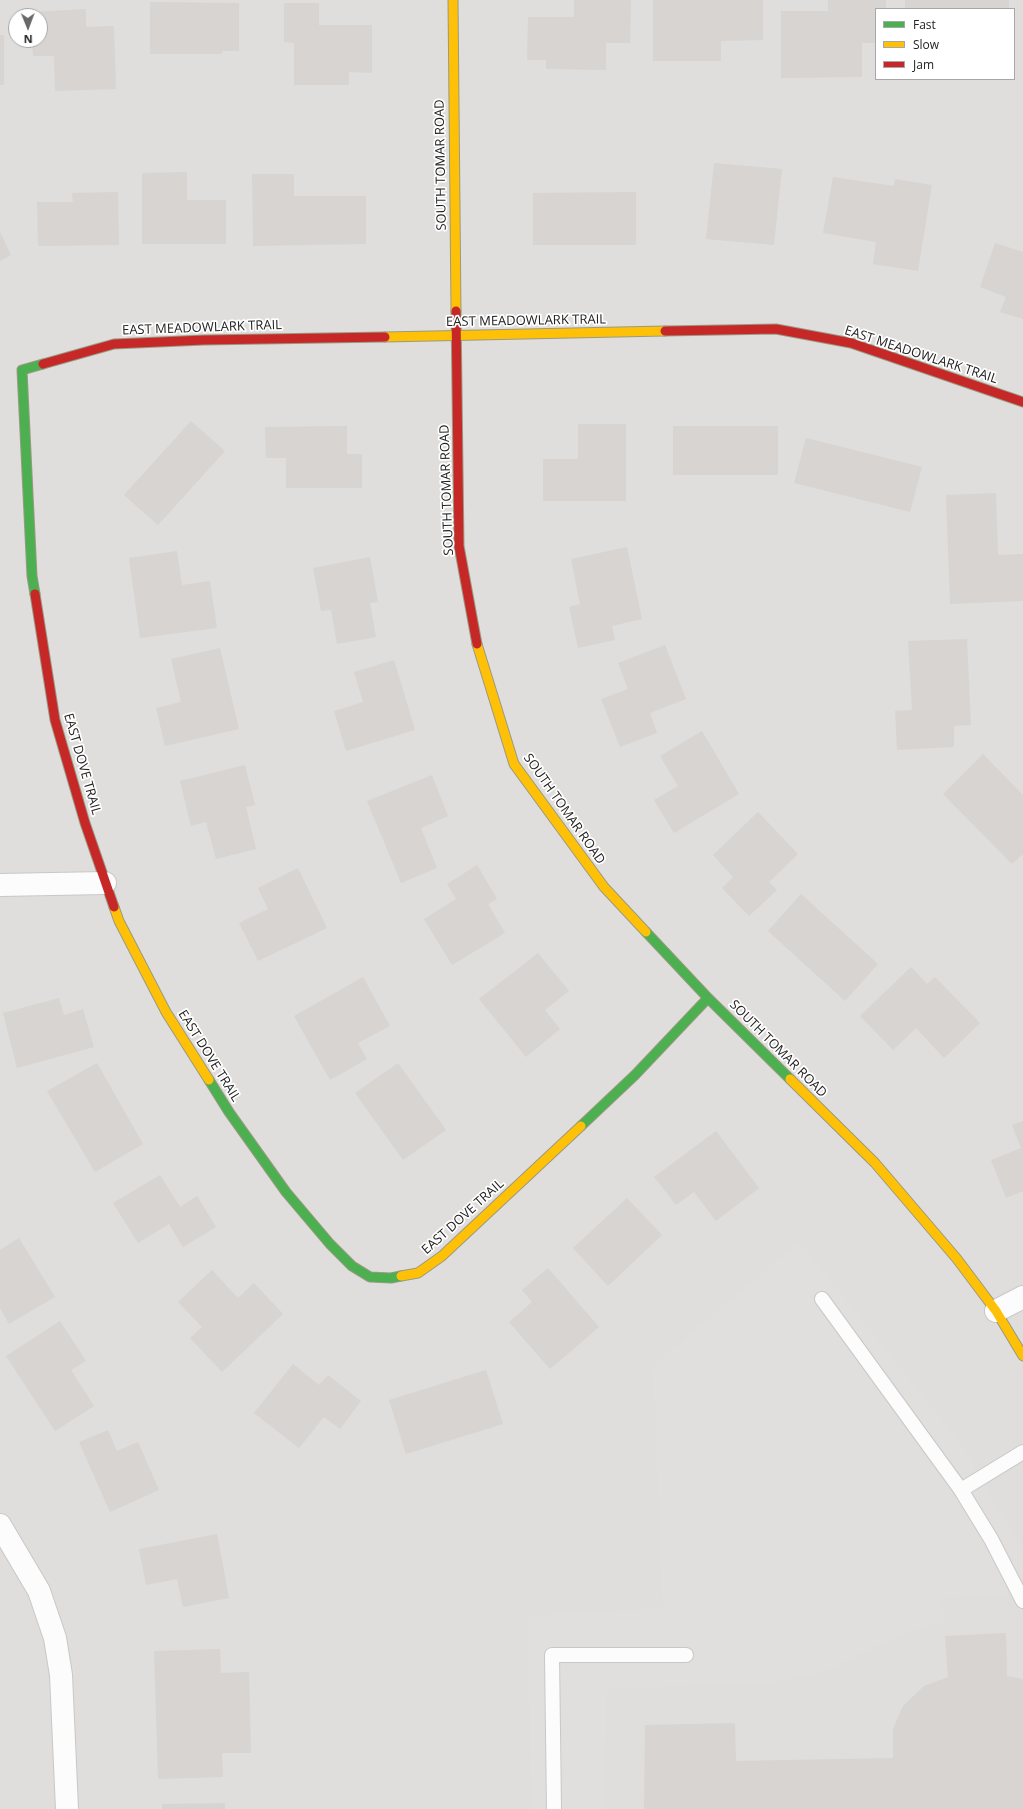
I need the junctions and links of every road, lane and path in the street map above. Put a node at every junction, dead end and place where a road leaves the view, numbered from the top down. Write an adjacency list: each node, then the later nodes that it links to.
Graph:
1 (453, 0): 2 (street, SOUTH TOMAR ROAD)
2 (456, 336): 3 (street, EAST MEADOWLARK TRAIL); 4 (street, EAST MEADOWLARK TRAIL); 7 (street, SOUTH TOMAR ROAD)
3 (22, 370): 5 (street, EAST DOVE TRAIL)
4 (1023, 402)
5 (105, 882): 6 (street); 7 (street, EAST DOVE TRAIL)
6 (0, 885)
7 (708, 998): 10 (street, SOUTH TOMAR ROAD)
8 (1023, 1297): 10 (street)
9 (822, 1299): 13 (lane)
10 (996, 1311): 11 (street, SOUTH TOMAR ROAD)
11 (1023, 1356)
12 (1023, 1452): 13 (lane)
13 (961, 1490): 15 (lane)
14 (0, 1524): 17 (street)
15 (1023, 1601)
16 (686, 1655): 18 (lane)
17 (67, 1809)
18 (554, 1809)

